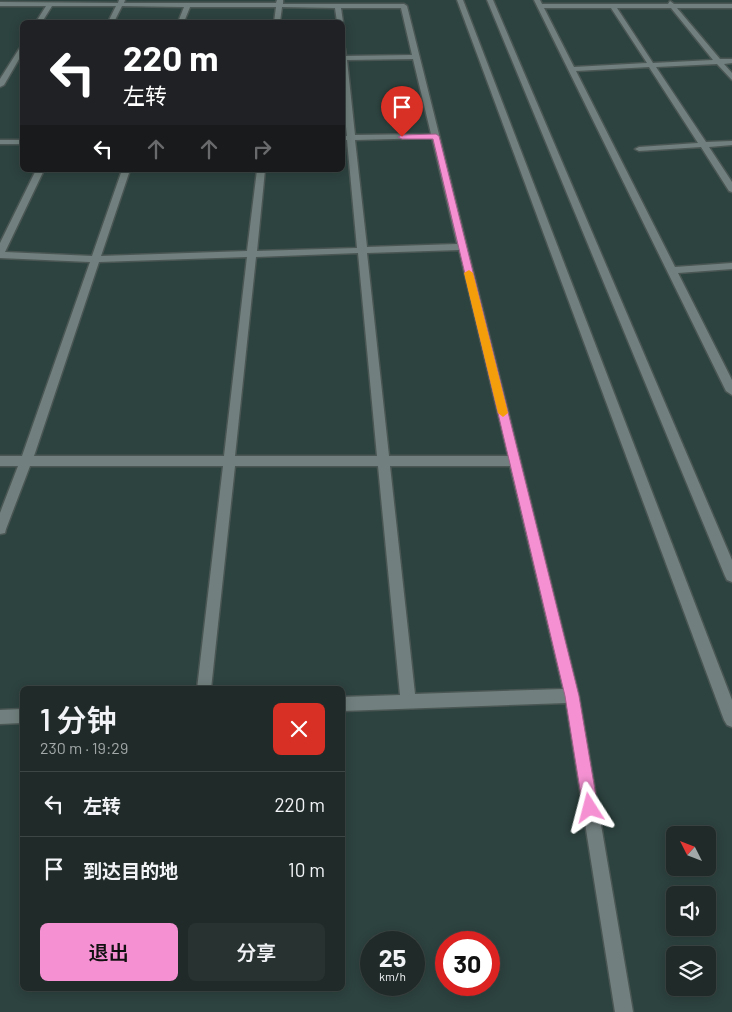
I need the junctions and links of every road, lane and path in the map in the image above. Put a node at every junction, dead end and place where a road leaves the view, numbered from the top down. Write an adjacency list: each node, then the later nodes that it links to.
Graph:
1 (460, 0): 61 (street)
2 (490, 0): 54 (street)
3 (727, 0): 13 (street)
4 (121, 2): 9 (street); 10 (street); 15 (street)
5 (279, 3): 10 (street); 11 (street); 17 (street)
6 (539, 3): 12 (street); 25 (street)
7 (670, 3): 12 (street); 13 (street); 22 (street)
8 (0, 4): 9 (street)
9 (50, 4): 14 (street)
10 (188, 5): 16 (street)
11 (338, 6): 18 (street); 20 (street)
12 (613, 6): 24 (street)
13 (732, 6)
14 (40, 20)
15 (112, 20)
16 (182, 20)
17 (277, 20)
18 (340, 20)
19 (345, 55): 20 (street)
20 (417, 57): 29 (street)
21 (732, 60): 22 (street)
22 (718, 61): 24 (street); 26 (street)
23 (15, 62): 27 (street)
24 (651, 65): 25 (street); 34 (street)
25 (572, 69): 46 (street)
26 (732, 78)
27 (0, 86)
28 (345, 96): 30 (street)
29 (436, 136): 30 (street); 40 (street)
30 (347, 138): 41 (street)
31 (0, 142): 32 (street)
32 (20, 142)
33 (732, 143): 34 (street)
34 (704, 145): 35 (street); 39 (street)
35 (639, 149)
36 (39, 172): 43 (street)
37 (125, 172): 44 (street)
38 (261, 172): 42 (street)
39 (732, 188)
40 (462, 247): 41 (street); 50 (street)
41 (363, 250): 42 (street); 52 (street)
42 (252, 253): 44 (street); 51 (street)
43 (0, 254): 44 (street)
44 (95, 259): 49 (street)
45 (732, 266): 46 (street)
46 (672, 270): 47 (street)
47 (732, 391)
48 (0, 461): 49 (street)
49 (26, 461): 51 (street); 53 (street)
50 (514, 461): 52 (street); 56 (street)
51 (229, 462): 52 (street); 55 (street)
52 (384, 462): 57 (street)
53 (0, 529)
54 (732, 576)
55 (204, 686)
56 (572, 696): 57 (street); 62 (street)
57 (408, 702): 58 (street)
58 (345, 704)
59 (20, 716): 60 (street)
60 (0, 717)
61 (732, 720)
62 (624, 1012)

